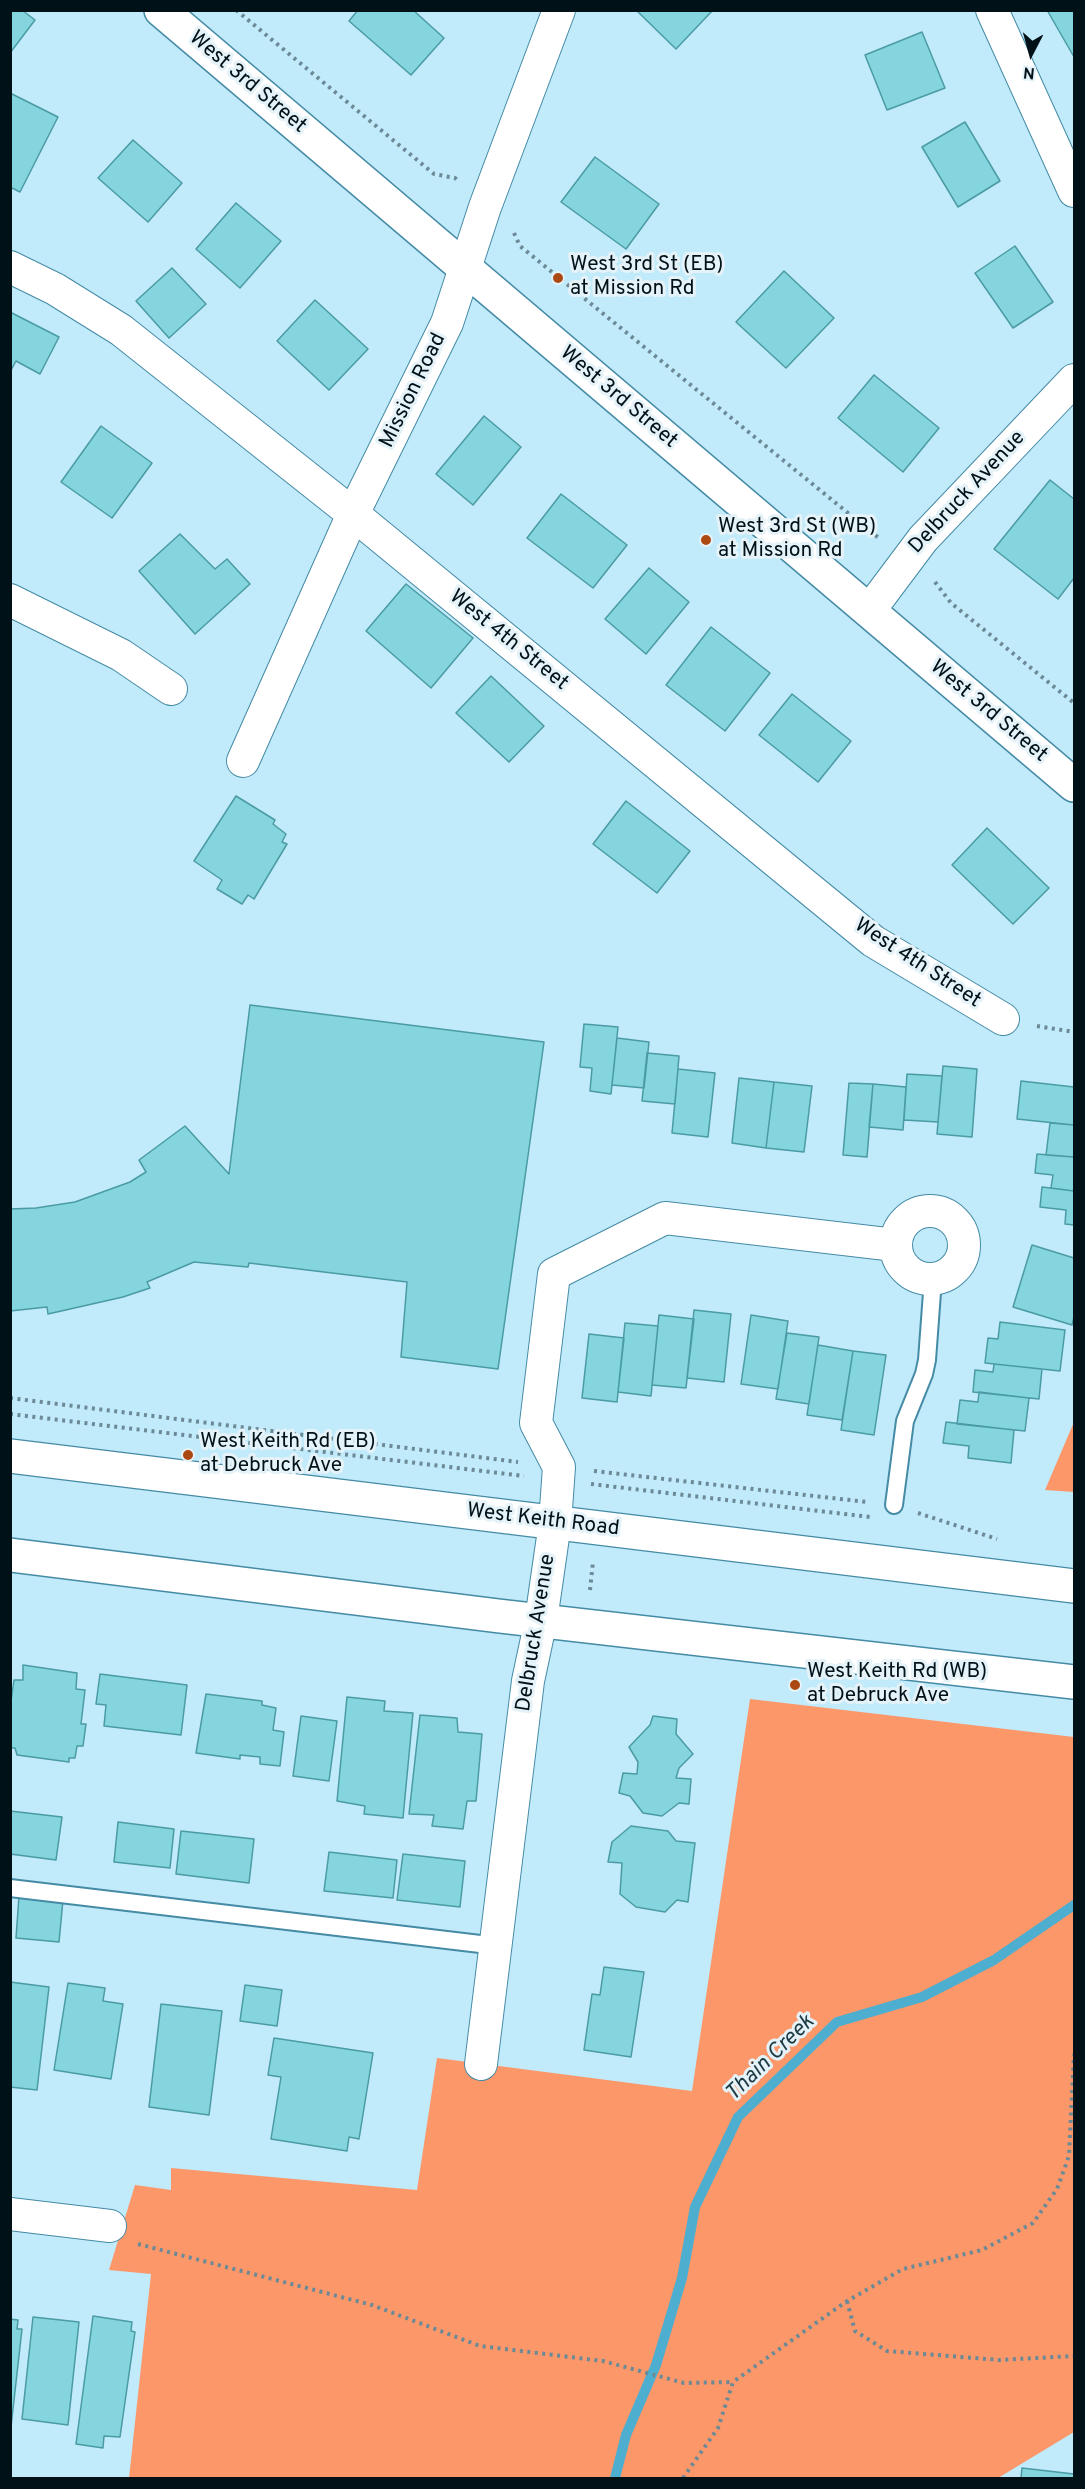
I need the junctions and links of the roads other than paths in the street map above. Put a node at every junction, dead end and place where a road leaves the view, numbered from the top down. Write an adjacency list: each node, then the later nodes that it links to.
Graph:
1 (161, 10): 6 (main road, West 3rd Street)
2 (559, 10): 6 (street, Mission Road)
3 (992, 10): 4 (street)
4 (1074, 190)
5 (10, 267): 8 (street, West 4th Street)
6 (464, 268): 8 (street, Mission Road); 10 (main road, West 3rd Street)
7 (1074, 380): 10 (street, Delbruck Avenue)
8 (353, 514): 12 (street, Mission Road); 14 (street, West 4th Street)
9 (10, 600): 11 (street)
10 (869, 611): 13 (main road, West 3rd Street)
11 (171, 689)
12 (243, 761)
13 (1074, 785)
14 (1003, 1019)
15 (895, 1245): 16 (street); 16 (street); 19 (street, Delbruck Avenue)
16 (933, 1279): 18 (lane)
17 (10, 1456): 19 (main road, West Keith Road)
18 (894, 1505)
19 (555, 1523): 21 (main road, West Keith Road); 22 (street, Delbruck Avenue)
20 (10, 1555): 22 (main road)
21 (1074, 1586)
22 (541, 1620): 23 (main road); 25 (street, Delbruck Avenue)
23 (1074, 1682)
24 (10, 1888): 25 (lane)
25 (497, 1946): 26 (street, Delbruck Avenue)
26 (481, 2064)
27 (10, 2214): 28 (street)
28 (110, 2226)

